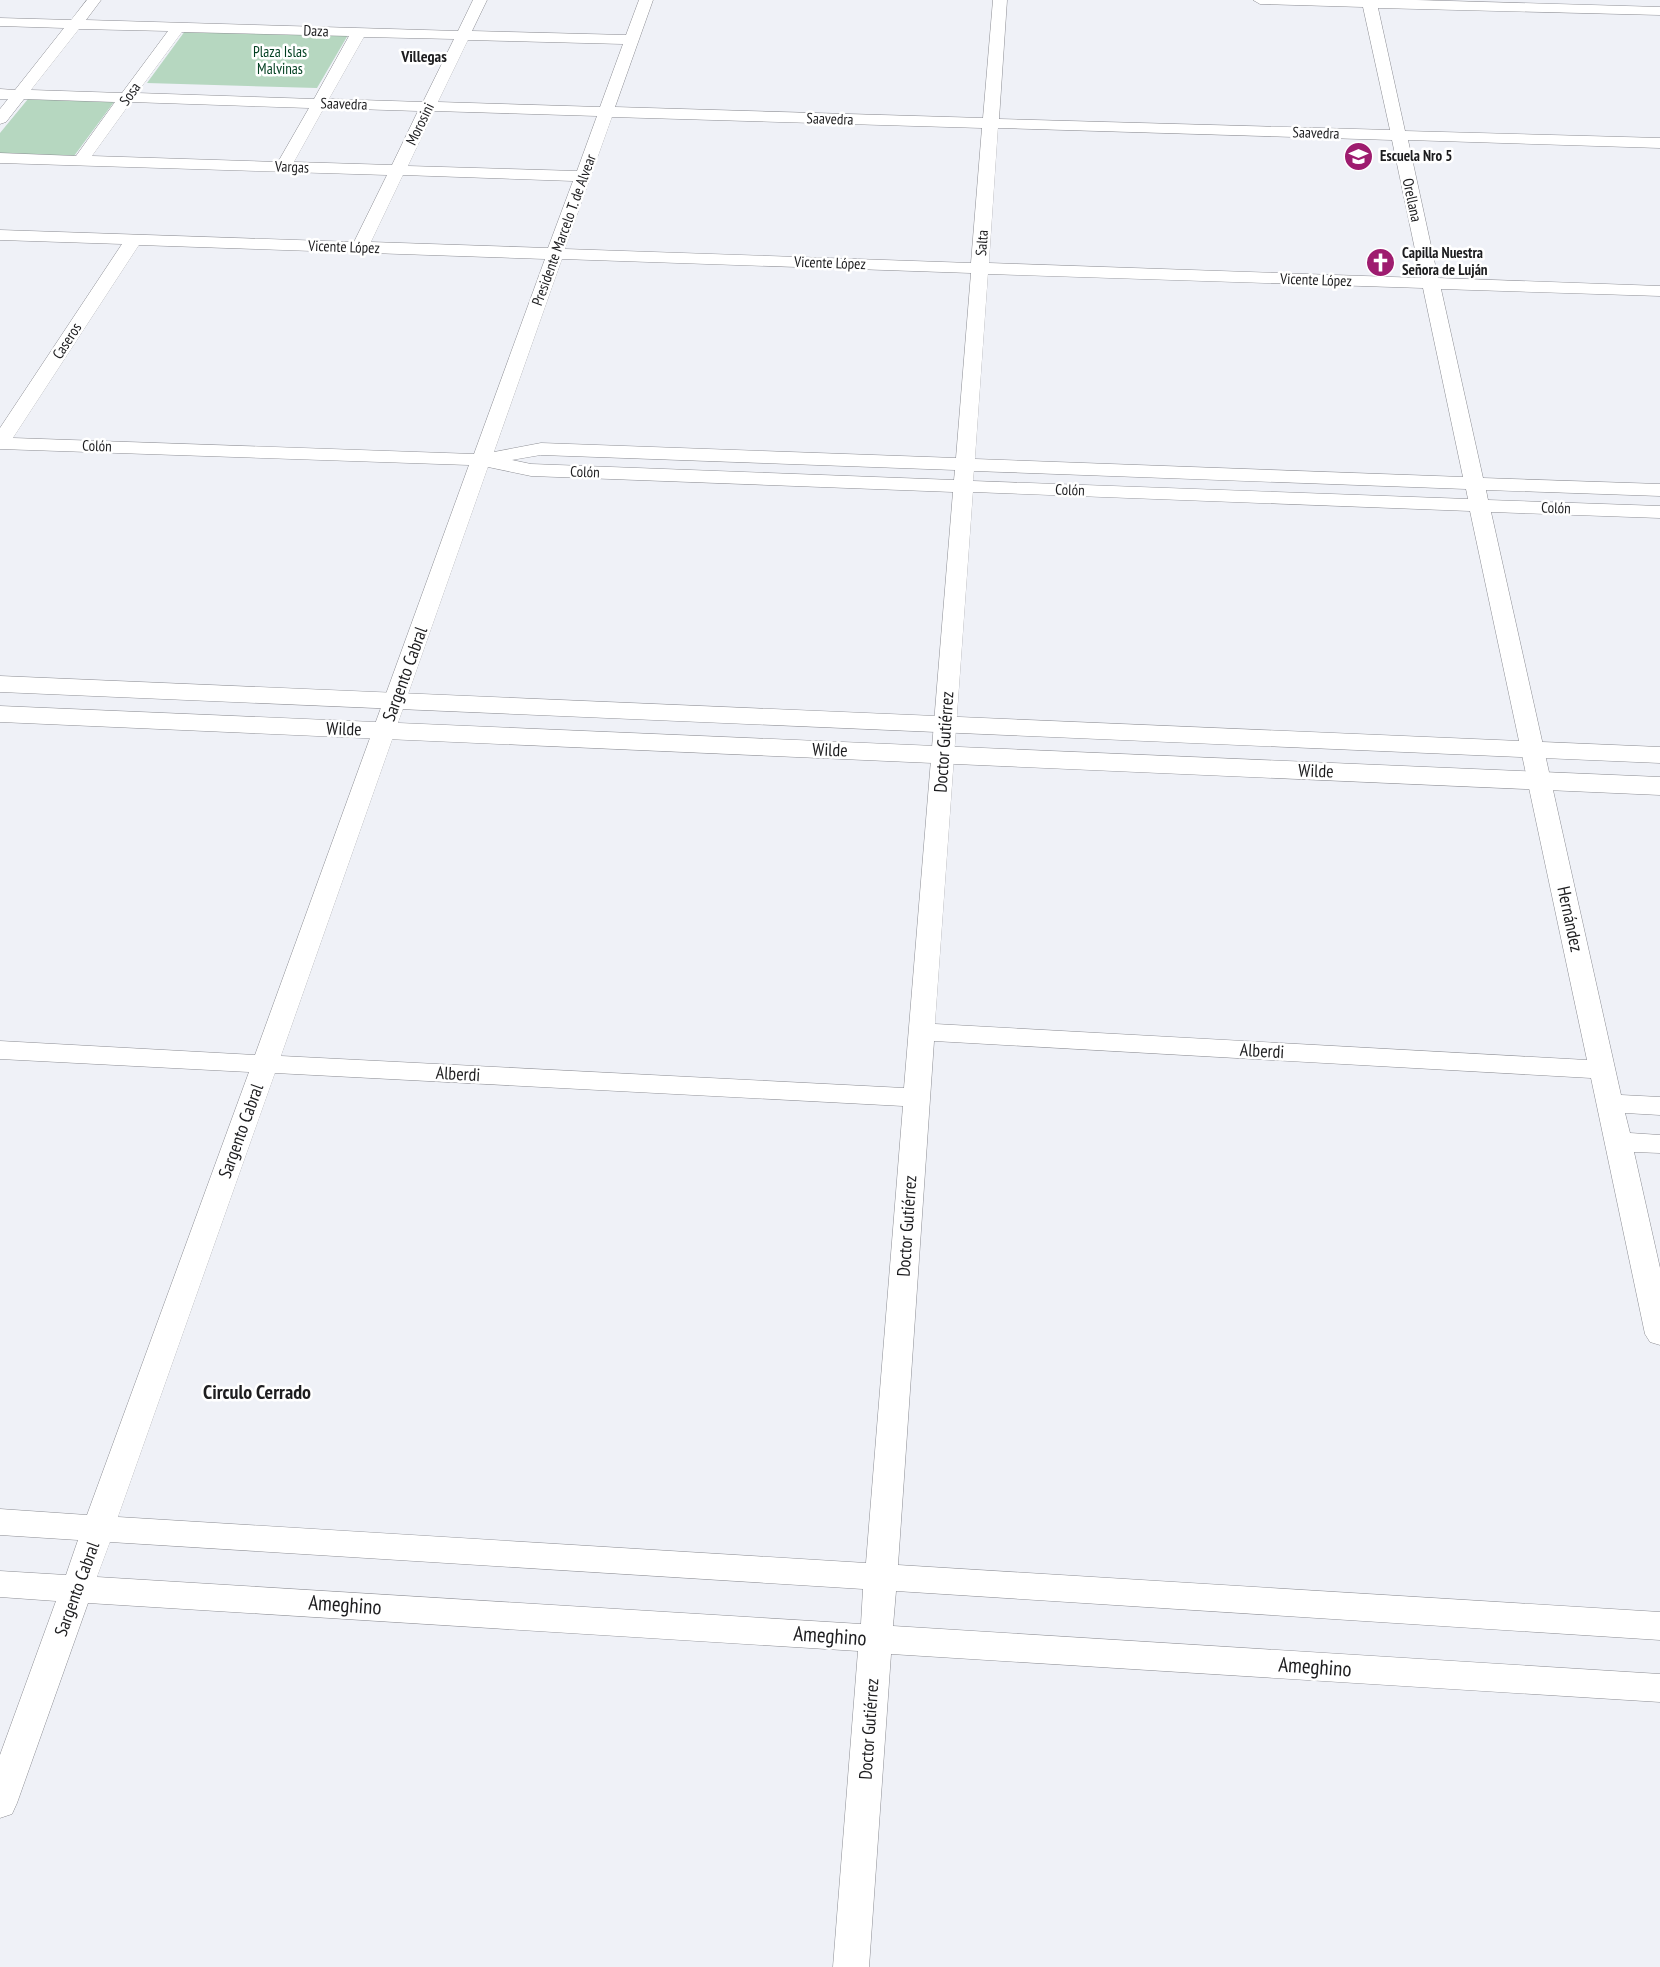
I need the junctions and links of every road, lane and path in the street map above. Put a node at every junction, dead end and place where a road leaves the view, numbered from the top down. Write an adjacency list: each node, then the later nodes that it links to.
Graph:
1 (94, 0): 9 (street)
2 (480, 0): 12 (street, Morosini)
3 (646, 0): 13 (street, Presidente Marcelo T. de Alvear)
4 (1000, 0): 21 (street, Salta)
5 (1260, 0): 6 (street)
6 (1369, 2): 7 (street); 23 (street, Orellana)
7 (1660, 11)
8 (0, 22): 9 (street, Daza)
9 (75, 24): 10 (street, Daza); 15 (street)
10 (178, 27): 11 (street, Daza); 16 (street, Sosa)
11 (359, 32): 12 (street, Daza); 18 (street)
12 (463, 35): 13 (street, Daza); 19 (street, Morosini)
13 (632, 40): 20 (street, Presidente Marcelo T. de Alvear)
14 (0, 82): 15 (street, Saavedra)
15 (24, 89): 16 (street, Saavedra); 17 (street, Saavedra); 22 (street)
16 (131, 92): 18 (street, Saavedra); 27 (street, Sosa)
17 (0, 94)
18 (322, 97): 19 (street, Saavedra); 28 (street)
19 (431, 101): 20 (street, Saavedra); 29 (street, Morosini)
20 (609, 106): 21 (street, Saavedra); 30 (street, Presidente Marcelo T. de Alvear)
21 (991, 117): 23 (street, Saavedra); 37 (street, Salta)
22 (0, 119)
23 (1397, 129): 24 (street, Saavedra); 25 (street, Saavedra); 38 (street, Orellana)
24 (1660, 130)
25 (1660, 143)
26 (0, 158): 27 (street, Vargas)
27 (81, 160): 28 (street, Vargas)
28 (284, 166): 29 (street, Vargas)
29 (398, 170): 30 (street, Vargas); 33 (street, Morosini)
30 (583, 176): 36 (street, Presidente Marcelo T. de Alvear)
31 (0, 235): 32 (street, Vicente López)
32 (134, 240): 33 (street, Vicente López); 35 (street, Caseros)
33 (360, 247): 36 (street, Vicente López)
34 (0, 252): 35 (street, Vicente López)
35 (123, 256): 36 (street, Vicente López); 41 (street, Caseros)
36 (553, 262): 37 (street, Vicente López); 42 (street, Presidente Marcelo T. de Alvear)
37 (979, 276): 38 (street, Vicente López); 43 (street, Salta)
38 (1432, 291): 39 (street, Vicente López); 40 (street, Vicente López); 45 (street, Orellana)
39 (1660, 291)
40 (1660, 306)
41 (0, 443): 42 (street, Colón)
42 (482, 460): 43 (street, Colón); 48 (street, Sargento Cabral)
43 (964, 475): 45 (street, Colón); 50 (street, Doctor Gutiérrez)
44 (1660, 490): 45 (street, Colón)
45 (1477, 494): 46 (street, Colón); 52 (street, Hernández)
46 (1660, 512)
47 (0, 684): 48 (street, Wilde)
48 (396, 701): 50 (street, Wilde); 51 (street, Sargento Cabral)
49 (0, 714): 51 (street, Wilde)
50 (945, 724): 52 (street, Wilde); 53 (street, Doctor Gutiérrez)
51 (385, 731): 53 (street, Wilde); 59 (street, Sargento Cabral)
52 (1532, 750): 54 (street, Wilde); 55 (street, Hernández)
53 (942, 755): 55 (street, Wilde); 57 (street, Doctor Gutiérrez)
54 (1660, 755)
55 (1539, 781): 56 (street, Wilde); 60 (street, Hernández)
56 (1660, 786)
57 (922, 1032): 60 (street, Alberdi); 61 (street, Doctor Gutiérrez)
58 (0, 1050): 59 (street, Alberdi)
59 (265, 1064): 61 (street, Alberdi); 68 (street, Sargento Cabral)
60 (1602, 1070): 62 (street, Hernández)
61 (917, 1098): 69 (street, Doctor Gutiérrez)
62 (1610, 1103): 63 (street); 64 (street, Hernández)
63 (1660, 1106)
64 (1618, 1142): 65 (street); 66 (street, Hernández)
65 (1660, 1144)
66 (1660, 1334)
67 (0, 1522): 68 (street)
68 (98, 1529): 69 (street); 71 (street, Sargento Cabral)
69 (880, 1577): 72 (street); 73 (street, Doctor Gutiérrez)
70 (0, 1584): 71 (street, Ameghino)
71 (77, 1588): 73 (street, Ameghino); 75 (street, Sargento Cabral)
72 (1660, 1626)
73 (876, 1639): 74 (street, Ameghino); 76 (street, Doctor Gutiérrez)
74 (1660, 1688)
75 (0, 1803)
76 (851, 1967)

